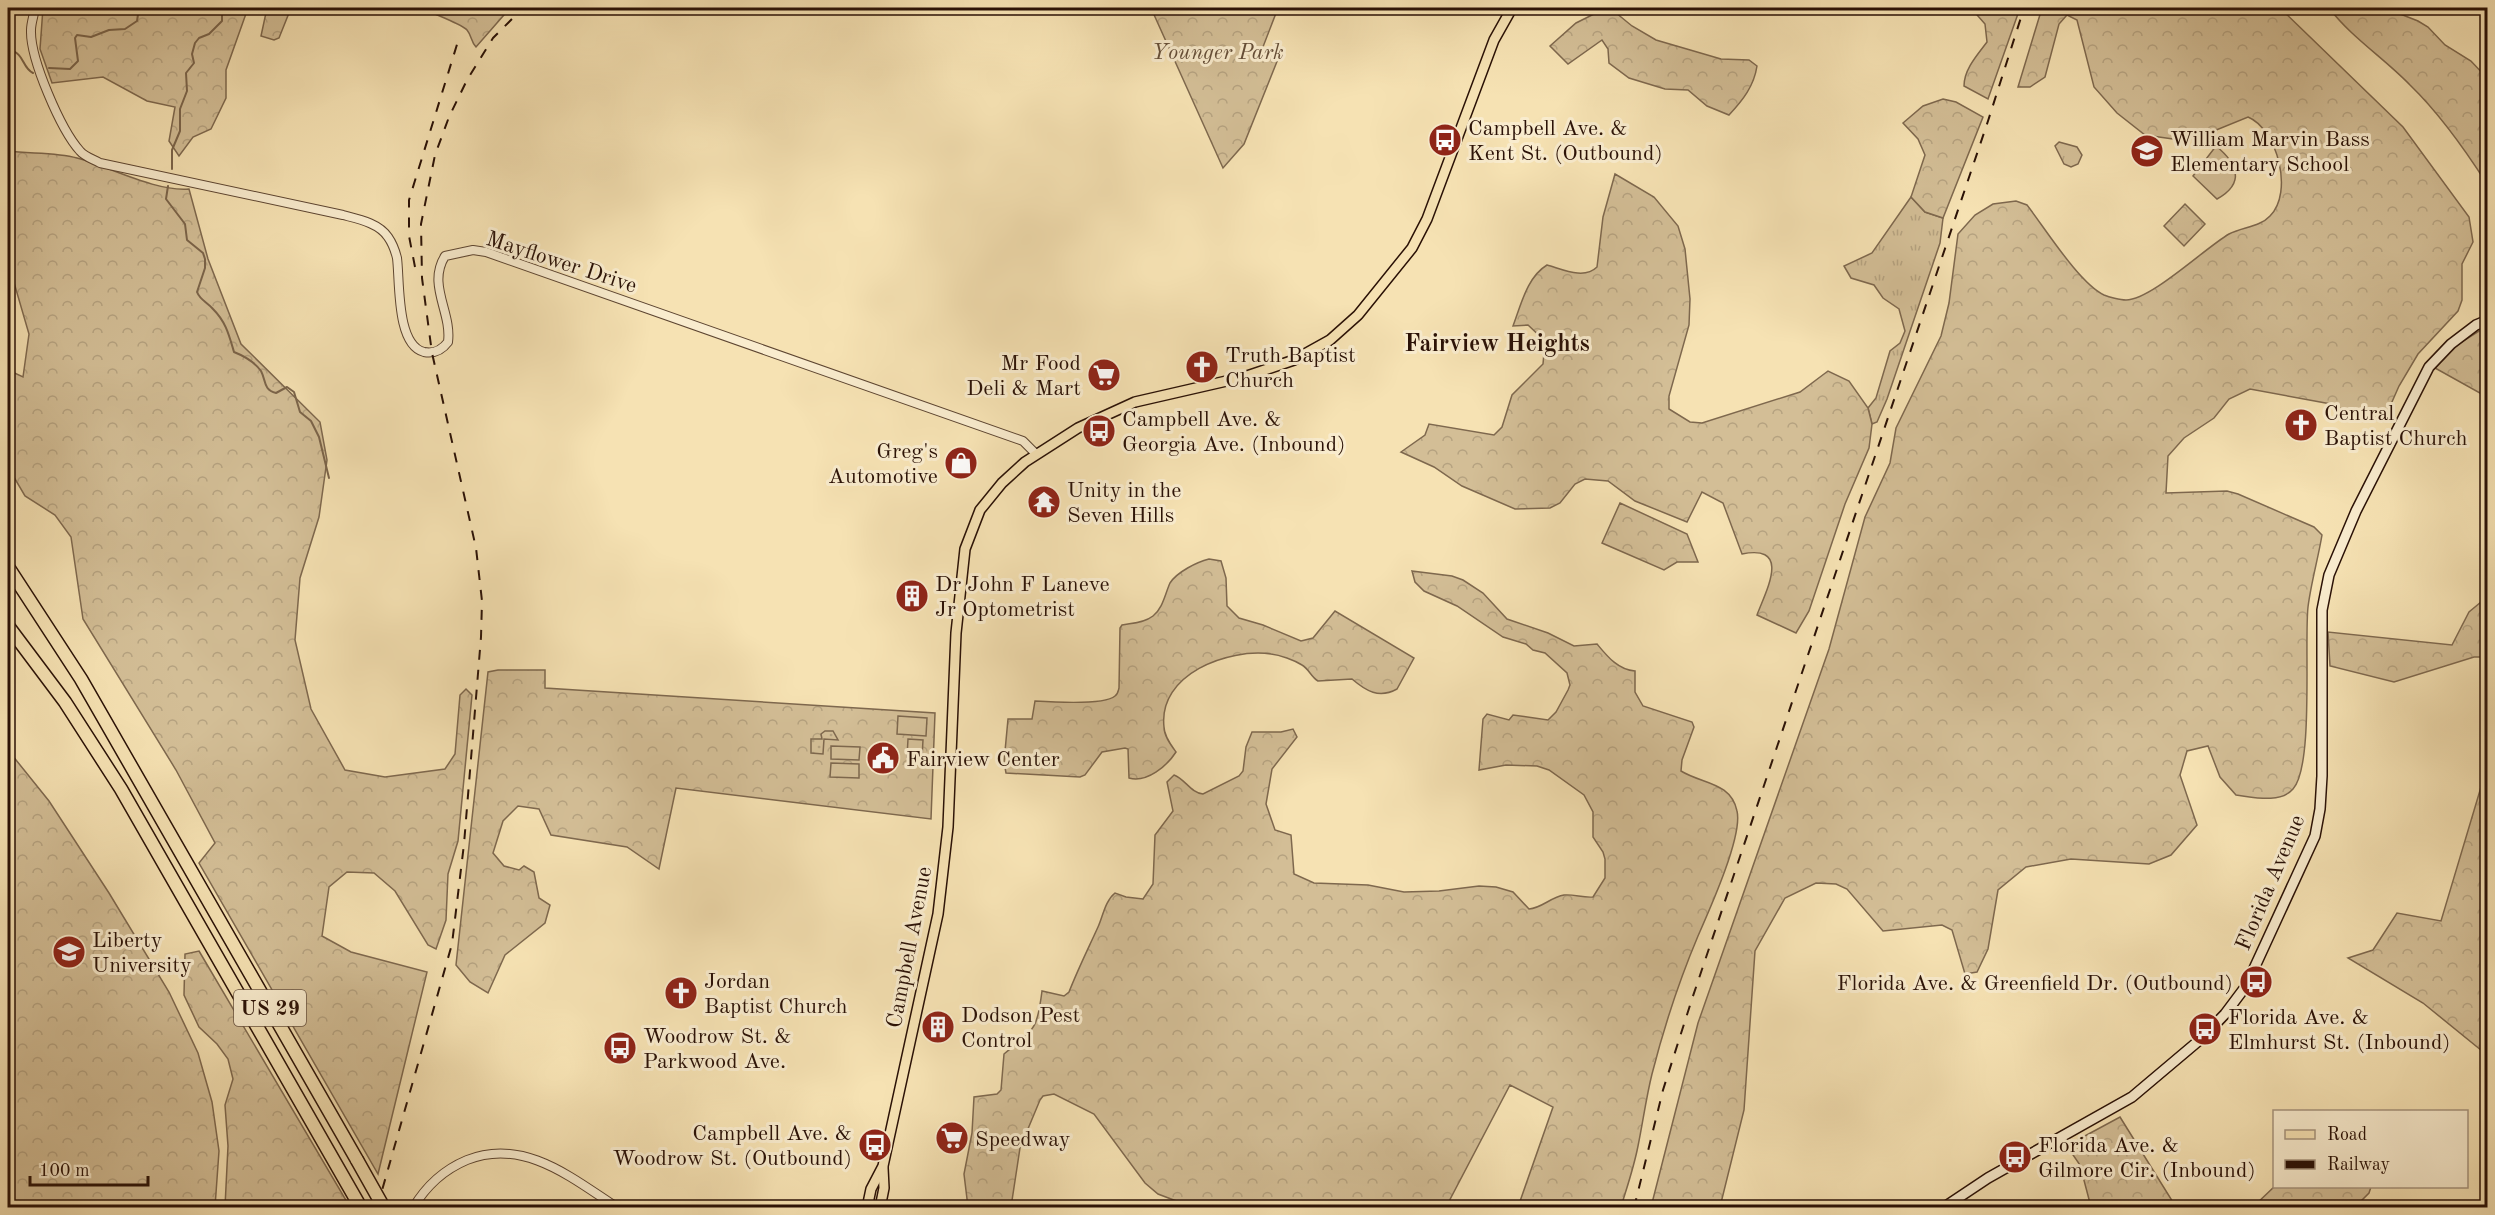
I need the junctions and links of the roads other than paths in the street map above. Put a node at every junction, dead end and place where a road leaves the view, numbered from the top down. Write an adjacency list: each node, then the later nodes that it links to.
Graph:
1 (35, 8): 4 (street, Mayflower Drive)
2 (1512, 8): 4 (main road, Campbell Avenue)
3 (2487, 321): 14 (main road, Florida Avenue)
4 (1036, 454): 7 (main road, Campbell Avenue)
5 (8, 568): 9 (highway, US 29, bridge)
6 (8, 626): 8 (highway, US 29)
7 (882, 1166): 12 (main road, Campbell Avenue); 13 (main road, Campbell Avenue)
8 (361, 1208)
9 (384, 1208)
10 (412, 1208): 11 (street)
11 (618, 1208)
12 (867, 1208)
13 (880, 1208)
14 (1942, 1208)

